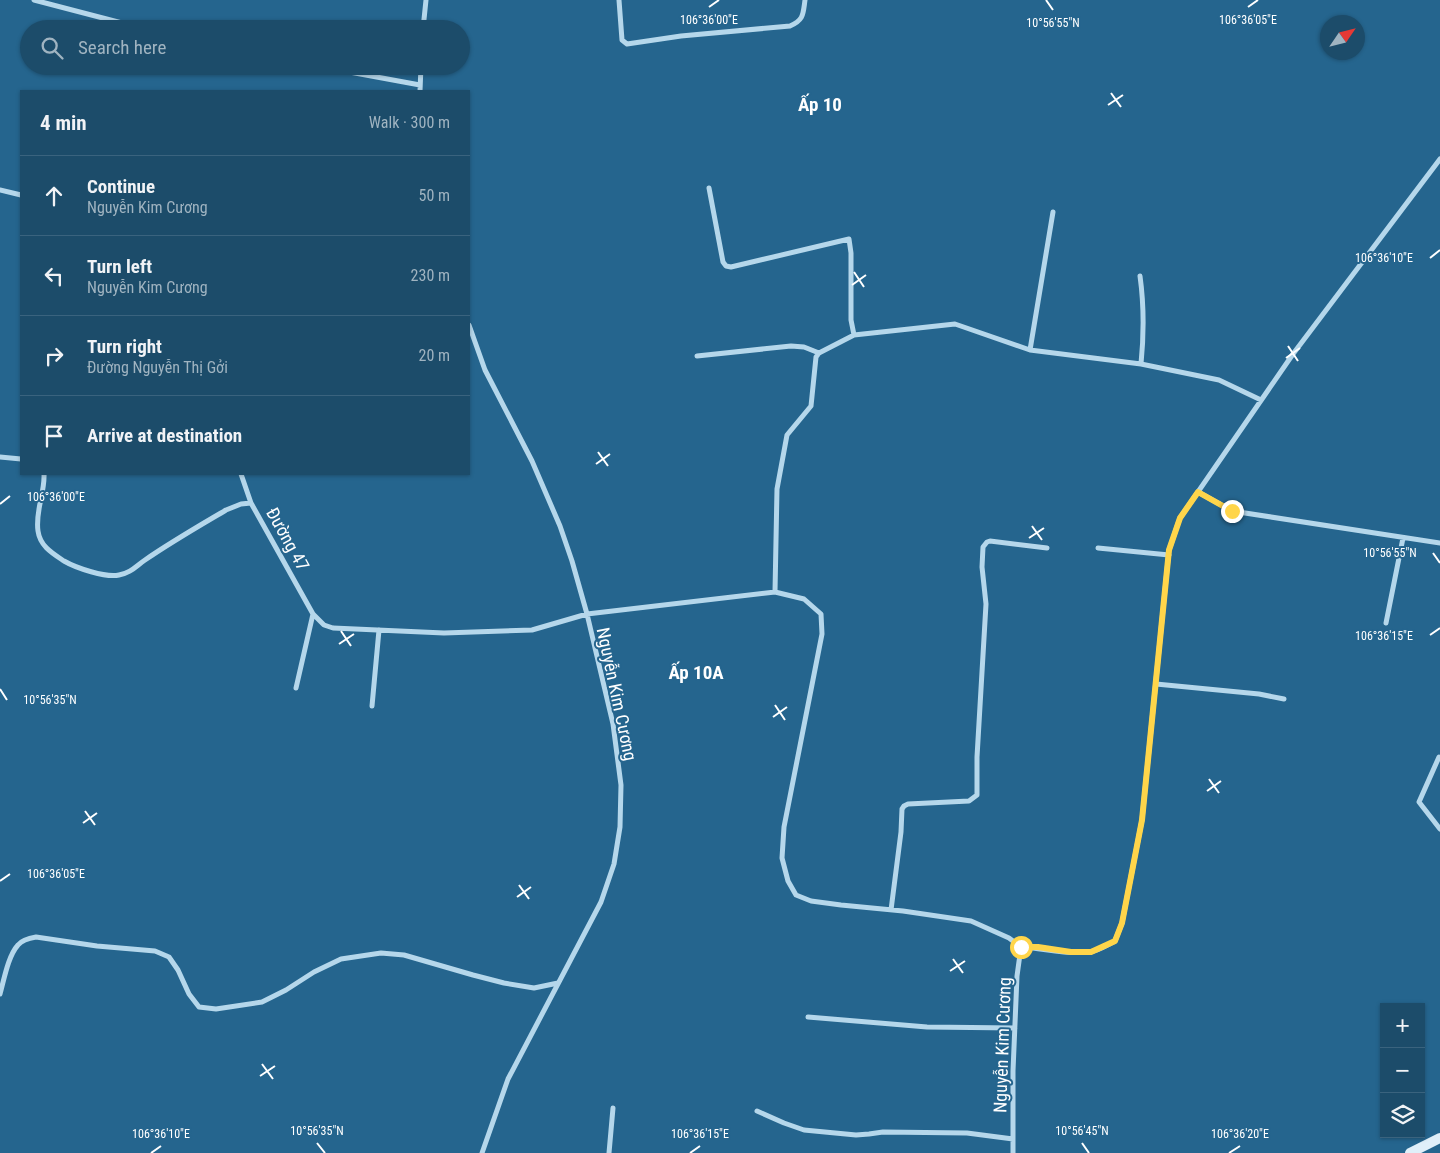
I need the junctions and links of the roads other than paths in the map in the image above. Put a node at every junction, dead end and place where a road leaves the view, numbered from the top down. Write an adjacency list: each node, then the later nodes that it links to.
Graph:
1 (34, 0): 5 (street)
2 (426, 0): 6 (street)
3 (619, 0): 4 (street)
4 (805, 0)
5 (111, 20)
6 (425, 20)
7 (359, 75): 9 (street)
8 (421, 75): 9 (street)
9 (420, 88)
10 (1440, 159): 22 (street)
11 (709, 188): 16 (street)
12 (0, 190): 13 (street)
13 (20, 195)
14 (1053, 212): 18 (street)
15 (1140, 276): 21 (street)
16 (854, 335): 18 (street); 19 (street)
17 (472, 342): 36 (street, Nguyễn Kim Cương)
18 (1030, 350): 21 (street)
19 (819, 353): 20 (street); 34 (street)
20 (697, 356)
21 (1141, 364): 22 (street)
22 (1261, 400): 27 (street)
23 (0, 457): 24 (street)
24 (20, 459)
25 (44, 475): 28 (street, Đường 47)
26 (241, 475): 28 (street)
27 (1198, 492): 29 (street); 33 (street)
28 (251, 503): 35 (street, Đường 47)
29 (1403, 538): 30 (street); 37 (street)
30 (1440, 543)
31 (1047, 548): 45 (street)
32 (1098, 548): 33 (street)
33 (1169, 555): 39 (street)
34 (776, 592): 36 (street, Đường 47); 45 (street)
35 (313, 614): 38 (street, Đường 47); 40 (street)
36 (587, 614): 38 (street, Đường 47); 47 (street, Nguyễn Kim Cương)
37 (1386, 623)
38 (379, 630): 42 (street)
39 (1156, 684): 41 (street); 46 (street)
40 (296, 688)
41 (1284, 699)
42 (372, 706)
43 (1439, 757): 44 (street)
44 (1440, 829)
45 (891, 910): 46 (street)
46 (1021, 947): 50 (street, Nguyễn Kim Cương)
47 (558, 983): 48 (street); 55 (street, Nguyễn Kim Cương)
48 (0, 994)
49 (808, 1017): 50 (street)
50 (1015, 1028): 54 (street, Nguyễn Kim Cương)
51 (613, 1108): 56 (street)
52 (757, 1111): 54 (street)
53 (1440, 1138): 58 (main road)
54 (1013, 1139): 57 (street, Nguyễn Kim Cương)
55 (482, 1153)
56 (609, 1153)
57 (1013, 1153)
58 (1410, 1153)

